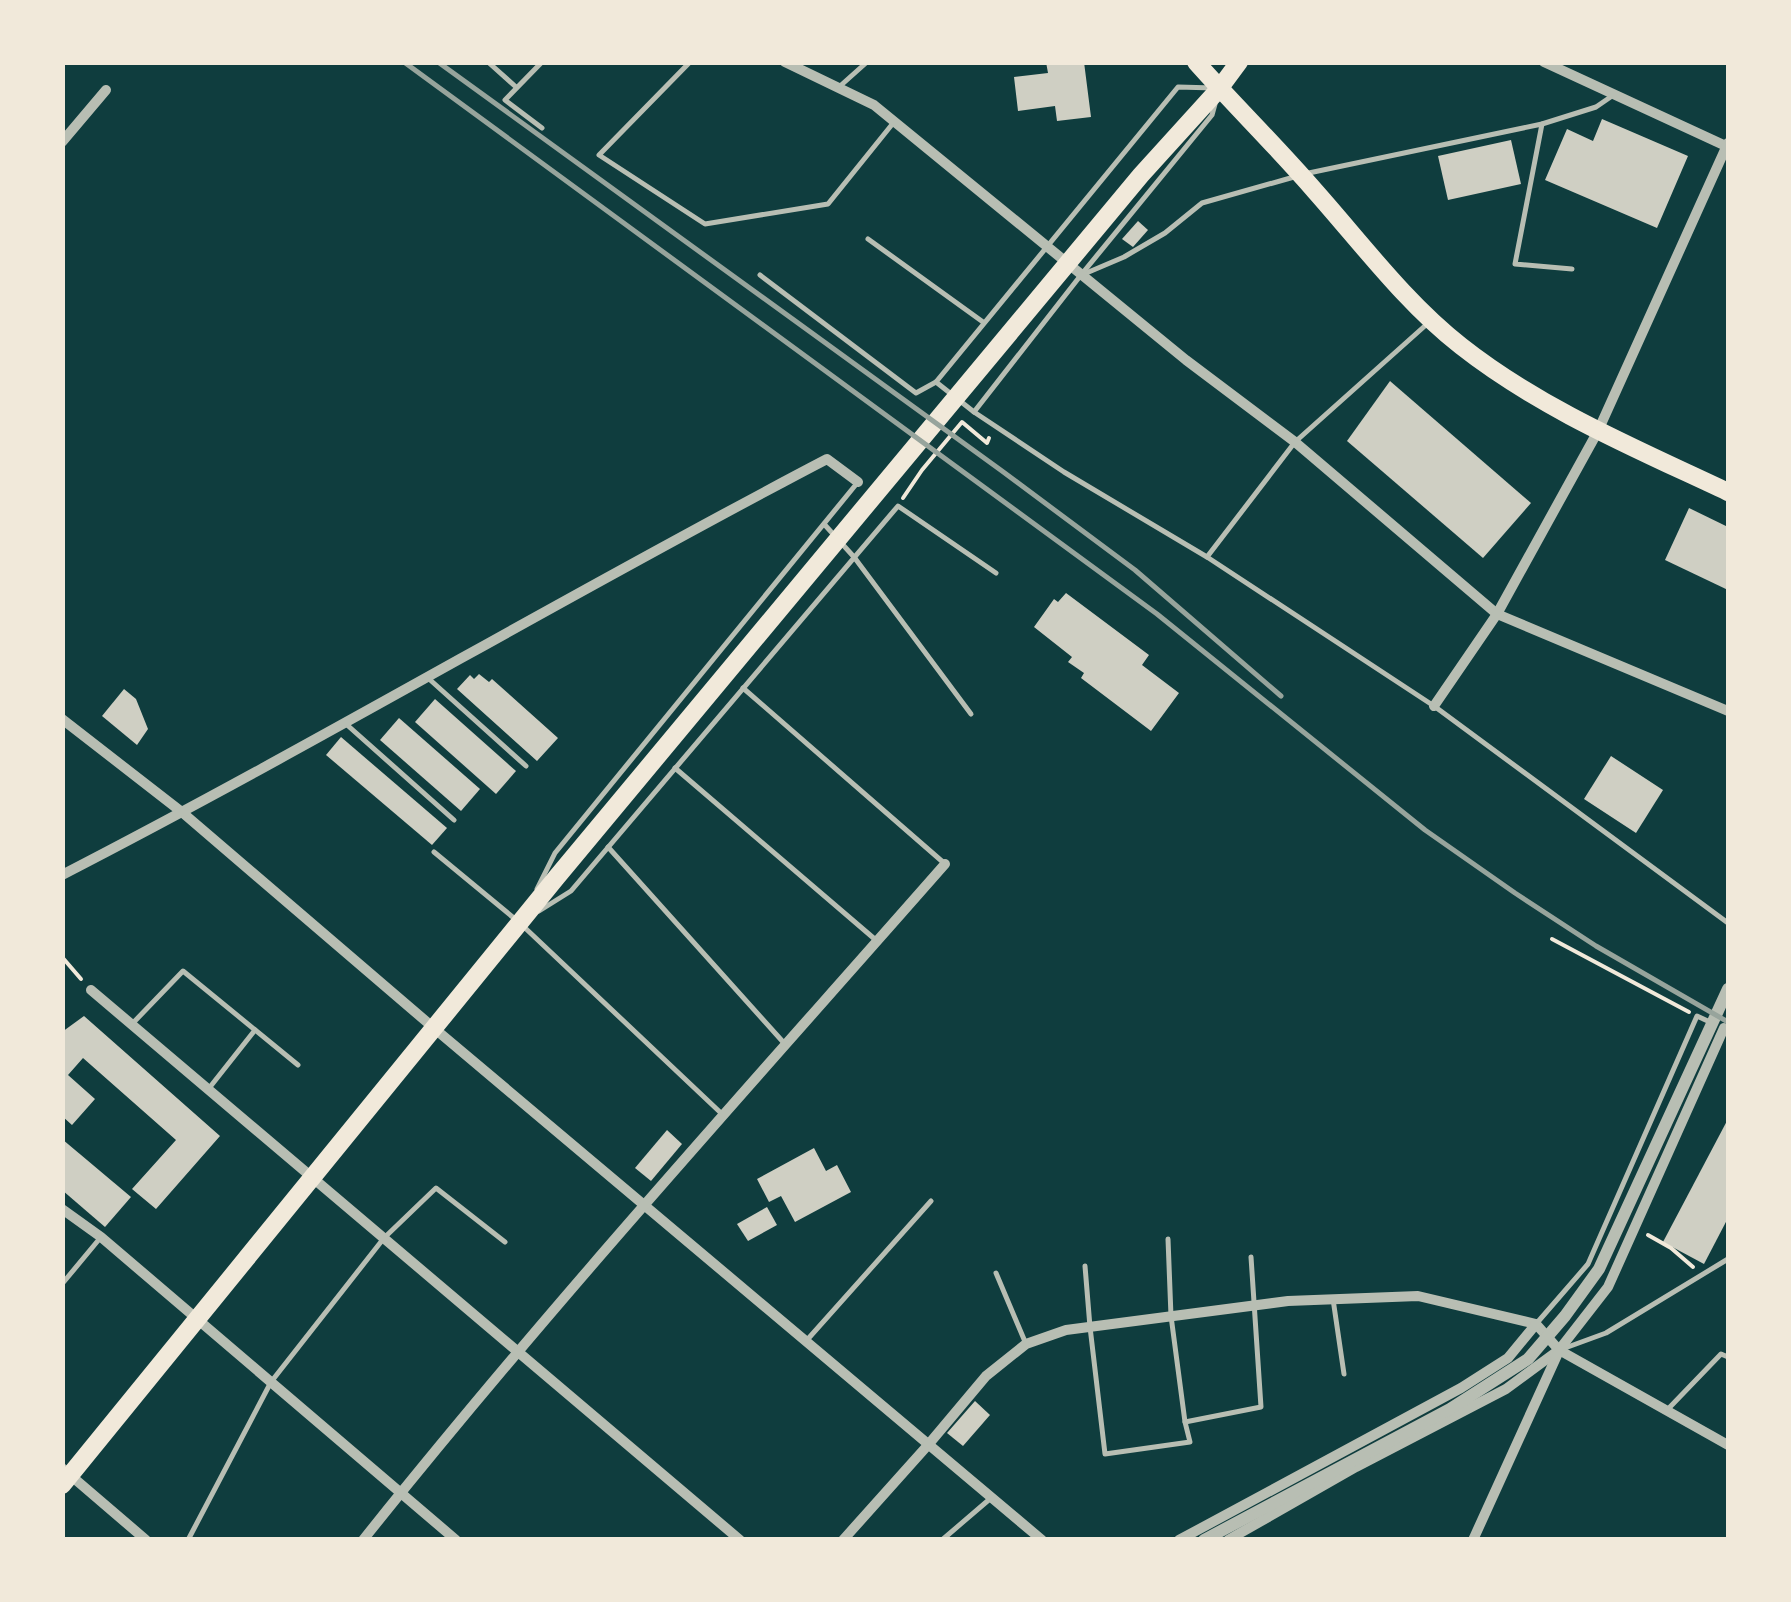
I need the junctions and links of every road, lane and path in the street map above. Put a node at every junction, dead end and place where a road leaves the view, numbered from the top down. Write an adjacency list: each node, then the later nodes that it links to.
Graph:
1 (488, 62): 9 (lane)
2 (542, 62): 9 (lane)
3 (690, 62): 14 (lane)
4 (785, 62): 10 (street)
5 (867, 62): 10 (lane)
6 (1196, 62): 11 (main road)
7 (1239, 62): 11 (main road)
8 (1544, 62): 13 (street)
9 (517, 88): 16 (lane)
10 (838, 88): 14 (street)
11 (1219, 88): 19 (main road); 21 (lane); 24 (lane); 55 (main road)
12 (106, 90): 17 (street)
13 (1614, 95): 15 (lane); 18 (street)
14 (894, 122): 21 (street)
15 (1542, 124): 19 (lane); 22 (lane)
16 (542, 128)
17 (62, 142)
18 (1728, 146): 30 (street)
19 (1301, 175): 24 (lane); 25 (main road)
20 (868, 240): 26 (lane)
21 (1047, 247): 24 (street); 26 (lane)
22 (1572, 270)
23 (760, 275): 27 (lane)
24 (1081, 275): 28 (lane); 31 (street)
25 (1430, 320): 30 (main road); 31 (lane)
26 (984, 323): 27 (lane)
27 (936, 382): 28 (lane)
28 (974, 412): 37 (lane)
29 (982, 431): 33 (path)
30 (1598, 431): 34 (main road); 39 (street)
31 (1294, 442): 37 (lane); 39 (street)
32 (858, 482): 35 (lane); 40 (street)
33 (907, 492)
34 (1728, 492)
35 (824, 524): 36 (lane); 55 (lane)
36 (854, 557): 38 (lane); 41 (lane); 44 (lane)
37 (1207, 557): 42 (lane)
38 (996, 573)
39 (1497, 614): 42 (street); 43 (street)
40 (426, 676): 46 (street); 47 (lane)
41 (743, 688): 48 (lane); 53 (lane)
42 (1434, 706): 56 (lane)
43 (1728, 711)
44 (971, 714)
45 (62, 719): 49 (street)
46 (343, 722): 49 (street); 50 (lane)
47 (526, 766)
48 (675, 768): 51 (lane); 58 (lane)
49 (183, 813): 54 (street); 64 (street)
50 (454, 820)
51 (608, 847): 55 (lane); 67 (lane)
52 (434, 852): 55 (lane)
53 (944, 864): 58 (street)
54 (62, 875)
55 (520, 923): 64 (main road); 70 (lane)
56 (1728, 923)
57 (1552, 939): 62 (path)
58 (877, 941): 67 (street)
59 (62, 957): 61 (path)
60 (1728, 989): 116 (street)
61 (91, 990): 63 (street)
62 (1697, 1016): 65 (lane); 74 (lane)
63 (132, 1025): 66 (lane); 69 (street)
64 (434, 1028): 71 (main road); 73 (street)
65 (1724, 1028): 76 (street)
66 (254, 1030): 68 (lane); 69 (lane)
67 (786, 1045): 70 (street)
68 (298, 1065)
69 (208, 1089): 71 (street)
70 (724, 1116): 73 (street)
71 (312, 1178): 78 (street); 90 (main road)
72 (931, 1201): 93 (lane)
73 (642, 1204): 93 (street); 96 (street)
74 (1613, 1206): 76 (lane); 91 (lane)
75 (62, 1209): 77 (street)
76 (1635, 1228): 85 (path); 95 (street)
77 (101, 1237): 86 (lane); 90 (street)
78 (384, 1238): 80 (lane); 96 (street); 99 (lane)
79 (1168, 1239): 89 (lane)
80 (505, 1242)
81 (1251, 1257): 88 (lane)
82 (1728, 1259): 85 (lane)
83 (1085, 1266): 92 (lane)
84 (996, 1273): 94 (lane)
85 (1702, 1275): 95 (lane)
86 (62, 1284)
87 (1333, 1300): 88 (street); 91 (street); 98 (lane)
88 (1256, 1305): 89 (street); 101 (lane)
89 (1172, 1316): 92 (street); 101 (lane)
90 (197, 1319): 99 (street); 104 (main road)
91 (1536, 1324): 95 (street); 115 (street)
92 (1090, 1327): 94 (street); 101 (lane)
93 (806, 1342): 102 (street)
94 (1026, 1344): 102 (street)
95 (1559, 1350): 100 (street); 117 (street); 118 (street)
96 (518, 1352): 105 (street); 111 (street)
97 (1728, 1357): 100 (lane)
98 (1344, 1374)
99 (271, 1382): 105 (street); 108 (lane)
100 (1666, 1410): 103 (street)
101 (1185, 1422)
102 (928, 1445): 106 (street); 112 (street)
103 (1728, 1445)
104 (65, 1476): 107 (street)
105 (401, 1492): 109 (street); 110 (street)
106 (991, 1498): 113 (lane); 114 (street)
107 (146, 1540)
108 (188, 1540)
109 (363, 1540)
110 (456, 1540)
111 (740, 1540)
112 (843, 1540)
113 (942, 1540)
114 (1042, 1540)
115 (1179, 1540)
116 (1204, 1540)
117 (1228, 1540)
118 (1472, 1540)

